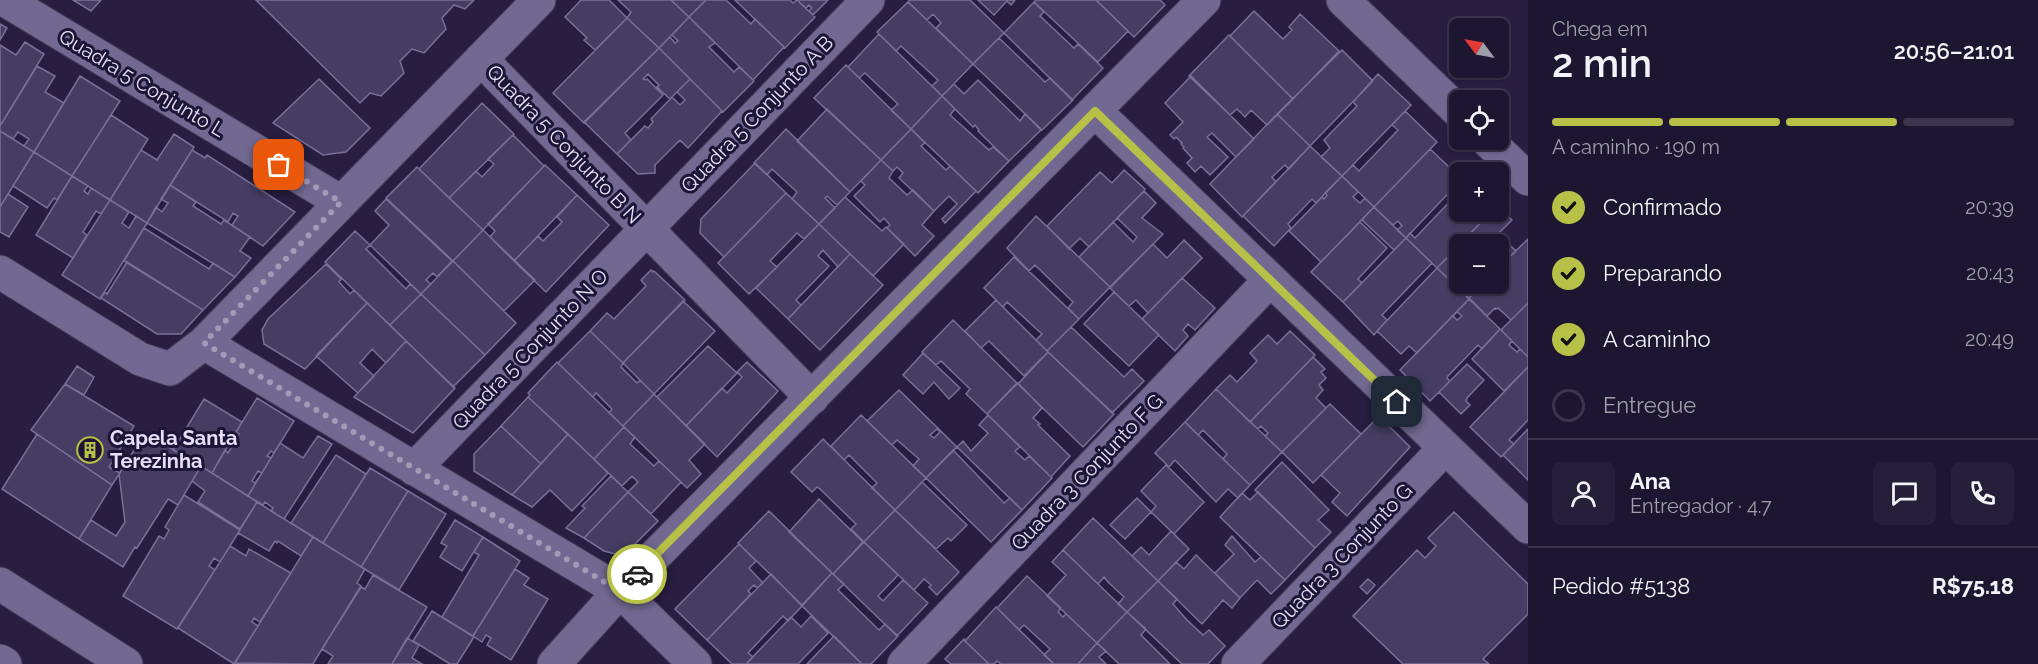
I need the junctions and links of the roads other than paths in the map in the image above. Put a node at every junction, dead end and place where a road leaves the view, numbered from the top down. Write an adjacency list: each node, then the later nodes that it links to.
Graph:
1 (5, 0): 11 (street, Quadra 5 Conjunto L)
2 (539, 0): 6 (street)
3 (868, 0): 12 (street, Quadra 5 Conjunto A B)
4 (1204, 0): 8 (street)
5 (1342, 0): 7 (street)
6 (481, 59): 11 (street); 12 (street, Quadra 5 Conjunto B N)
7 (1449, 102)
8 (1095, 111): 14 (street); 16 (street)
9 (1498, 150): 10 (street)
10 (1528, 179)
11 (341, 202): 15 (street)
12 (647, 229): 16 (street, Quadra 5 Conjunto B N); 18 (street, Quadra 5 Conjunto N O)
13 (0, 272): 15 (street)
14 (1270, 280): 17 (street); 27 (street, Quadra 3 Conjunto F G)
15 (204, 343): 18 (street)
16 (812, 398): 21 (street)
17 (1445, 448): 19 (street); 28 (street, Quadra 3 Conjunto G)
18 (414, 469): 21 (street)
19 (1528, 527)
20 (0, 584): 24 (street)
21 (620, 591): 25 (street); 26 (street)
22 (0, 661): 23 (street)
23 (4, 664)
24 (126, 664)
25 (554, 664)
26 (695, 664)
27 (904, 664)
28 (1238, 664)

